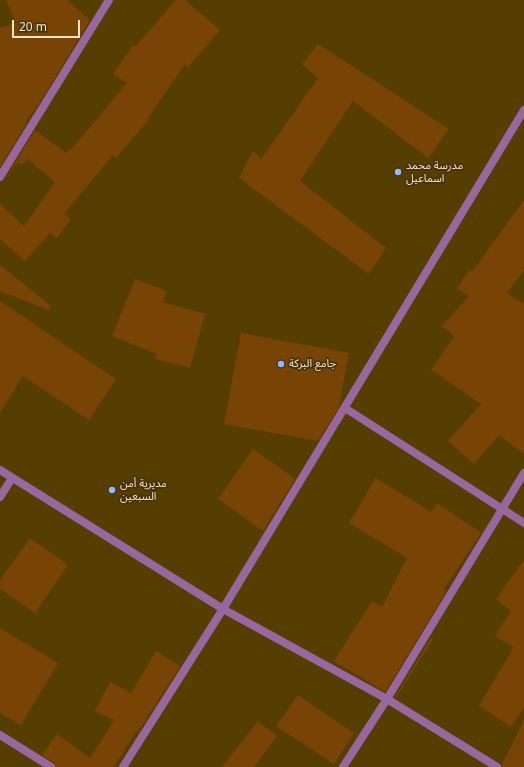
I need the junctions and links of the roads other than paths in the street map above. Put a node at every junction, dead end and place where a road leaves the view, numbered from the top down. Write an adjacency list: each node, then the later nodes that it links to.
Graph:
1 (110, 0): 3 (street)
2 (524, 110): 4 (street)
3 (0, 176)
4 (345, 408): 9 (street); 11 (street)
5 (0, 470): 7 (street)
6 (524, 473): 9 (street)
7 (12, 478): 8 (street); 11 (street)
8 (0, 498)
9 (502, 509): 10 (street); 12 (street)
10 (524, 523)
11 (223, 609): 12 (street); 15 (street)
12 (387, 699): 16 (street); 17 (street)
13 (0, 735): 14 (street)
14 (51, 767)
15 (123, 767)
16 (343, 767)
17 (497, 767)

